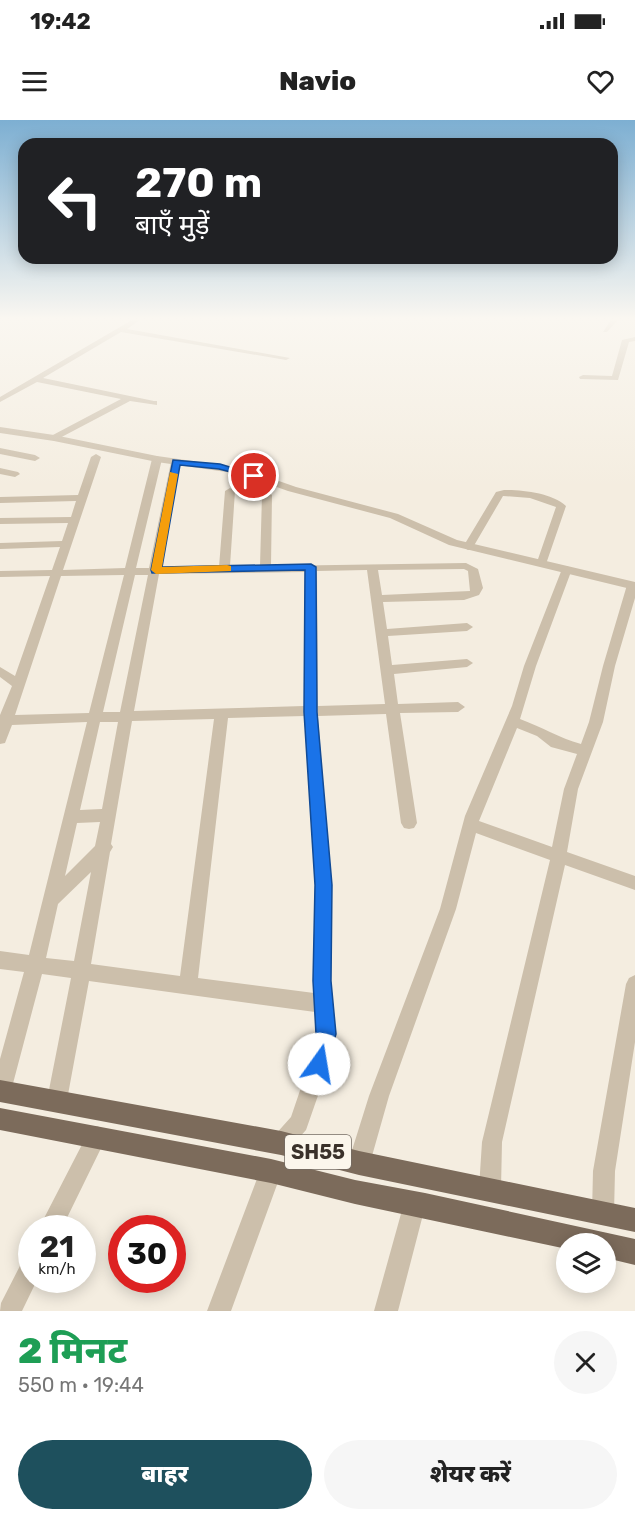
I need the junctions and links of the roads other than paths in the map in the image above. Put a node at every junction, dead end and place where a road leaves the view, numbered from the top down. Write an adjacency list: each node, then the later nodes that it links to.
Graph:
1 (44, 376): 4 (street)
2 (616, 376): 3 (street)
3 (583, 377)
4 (36, 380): 5 (street); 6 (street)
5 (129, 398): 7 (street); 9 (street)
6 (0, 400)
7 (154, 403)
8 (0, 430): 9 (street)
9 (54, 438): 13 (street)
10 (0, 451): 12 (street)
11 (96, 457): 19 (street)
12 (35, 458)
13 (157, 459): 14 (street); 33 (street)
14 (176, 462): 25 (street); 32 (street)
15 (0, 471): 16 (street)
16 (15, 474)
17 (230, 491): 30 (street)
18 (267, 495): 29 (street)
19 (82, 498): 20 (street); 21 (street)
20 (0, 500)
21 (74, 520): 22 (street); 23 (street)
22 (0, 521)
23 (66, 544): 24 (street); 34 (street)
24 (0, 546)
25 (468, 547): 26 (street); 26 (street)
26 (542, 562): 31 (street)
27 (311, 567): 28 (street); 29 (street); 48 (street)
28 (372, 567): 37 (street); 37 (street)
29 (265, 568): 30 (street)
30 (224, 569): 32 (street)
31 (567, 569): 36 (street); 53 (street)
32 (156, 570): 33 (street); 40 (street)
33 (130, 571): 34 (street); 39 (street)
34 (57, 573): 35 (street); 45 (street)
35 (0, 574)
36 (634, 585): 55 (street)
37 (377, 599): 41 (street)
38 (467, 627): 41 (street)
39 (116, 630): 40 (street); 51 (street)
40 (142, 630): 50 (street)
41 (381, 633): 43 (street)
42 (467, 663): 43 (street)
43 (386, 670): 47 (street)
44 (0, 672): 45 (street)
45 (19, 685): 52 (street)
46 (458, 707): 47 (street)
47 (391, 709): 48 (street); 58 (street)
48 (310, 712): 49 (street); 69 (street)
49 (222, 713): 50 (street); 68 (street)
50 (128, 715): 51 (street); 56 (street)
51 (95, 717): 52 (street); 57 (street)
52 (4, 720): 54 (street)
53 (512, 721): 55 (street); 59 (street)
54 (0, 738)
55 (585, 751): 61 (street)
56 (110, 814): 57 (street); 60 (street)
57 (71, 817): 63 (street)
58 (409, 823)
59 (471, 825): 61 (street); 76 (street)
60 (105, 847): 63 (street); 66 (street)
61 (558, 858): 62 (street); 78 (street)
62 (635, 883)
63 (51, 901): 65 (street)
64 (0, 960): 65 (street)
65 (35, 966): 66 (street); 70 (street)
66 (83, 973): 68 (street); 72 (street)
67 (635, 984): 80 (street)
68 (189, 986): 69 (street)
69 (324, 1004): 75 (street)
70 (1, 1091): 71 (main road, SH55)
71 (30, 1096): 72 (main road, SH55); 73 (main road)
72 (57, 1100): 75 (main road, SH55)
73 (11, 1120): 74 (main road, SH55)
74 (97, 1136): 77 (main road, SH55); 81 (street)
75 (281, 1143): 76 (main road, SH55)
76 (359, 1162): 78 (main road, SH55)
77 (271, 1171): 79 (main road, SH55); 88 (street)
78 (490, 1188): 80 (main road, SH55)
79 (415, 1203): 83 (main road, SH55); 89 (street)
80 (603, 1213): 82 (main road, SH55)
81 (57, 1215)
82 (635, 1220)
83 (556, 1234)
84 (616, 1247): 85 (main road)
85 (635, 1252)
86 (18, 1293): 87 (street)
87 (9, 1311)
88 (219, 1311)
89 (386, 1311)

